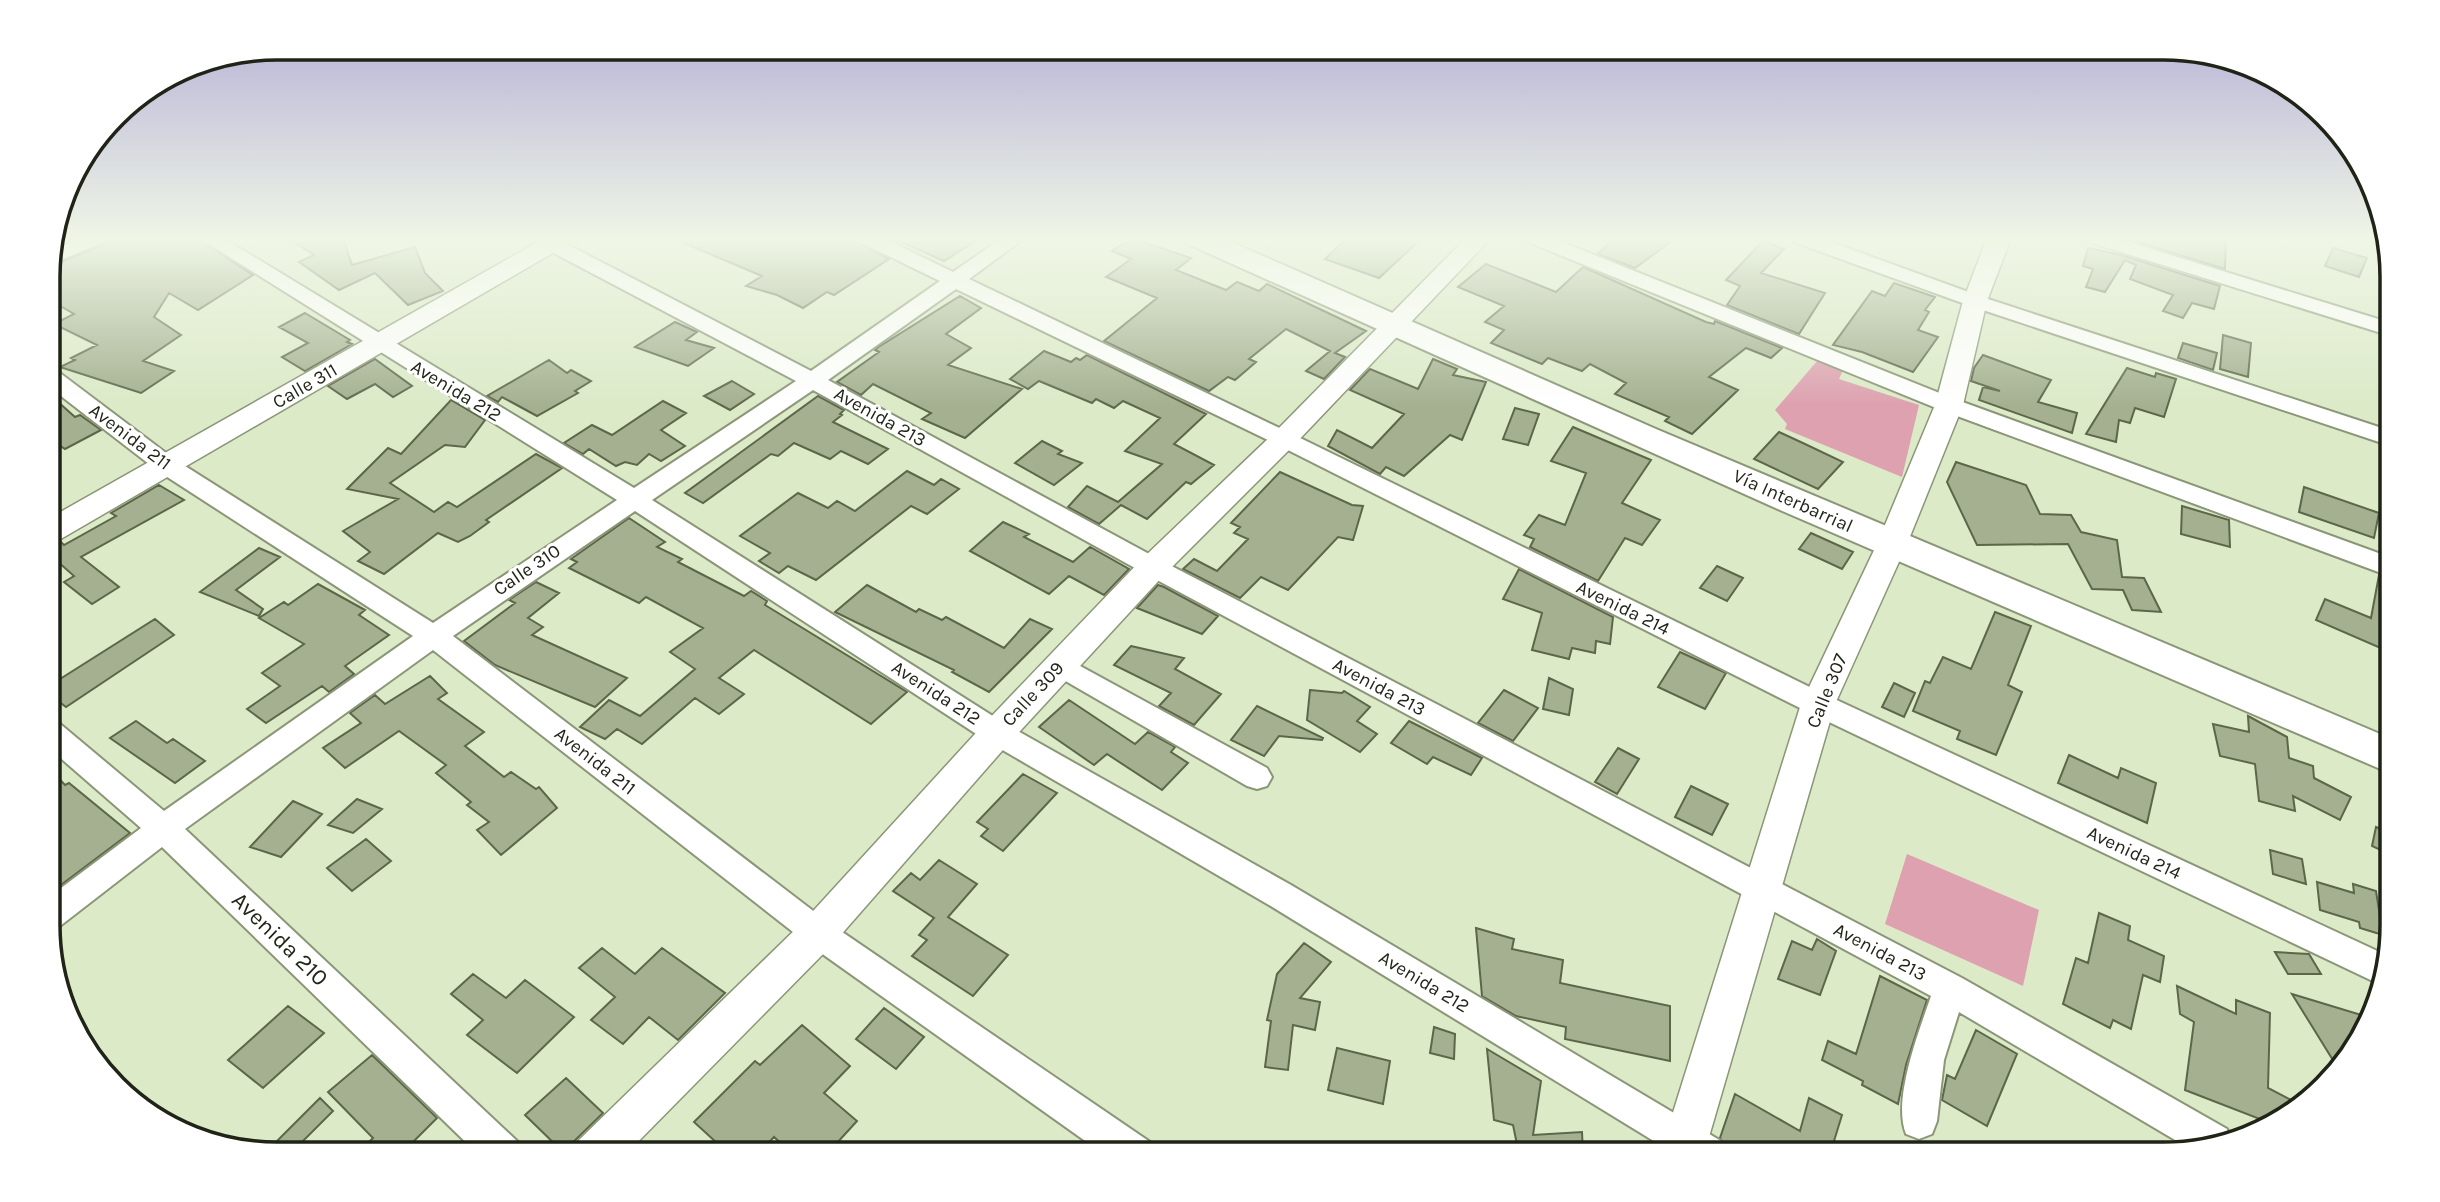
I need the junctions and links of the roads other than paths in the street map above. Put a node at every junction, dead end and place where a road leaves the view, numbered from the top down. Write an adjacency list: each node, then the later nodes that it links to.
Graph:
1 (299, 294): 15 (street, Avenida 212)
2 (462, 294): 15 (street, Calle 311)
3 (652, 294): 16 (street, Avenida 213)
4 (935, 294): 16 (street, Calle 310)
5 (981, 294): 20 (street, Avenida 214)
6 (1320, 294): 13 (main road, Vía Interbarrial)
7 (1422, 294): 13 (street, Calle 309)
8 (1674, 294): 18 (street)
9 (1954, 294): 12 (street)
10 (1978, 294): 12 (street, Calle 307)
11 (2276, 294): 14 (street)
12 (1975, 302): 18 (street, Calle 307); 19 (street)
13 (1390, 326): 20 (street, Calle 309); 24 (main road, Vía Interbarrial)
14 (2380, 327)
15 (379, 344): 21 (street, Calle 311); 22 (street, Avenida 212)
16 (813, 380): 22 (street, Calle 310); 26 (street, Avenida 213)
17 (60, 384): 21 (street, Avenida 211)
18 (1949, 405): 24 (street, Calle 307); 25 (street)
19 (2380, 435)
20 (1284, 439): 26 (street, Calle 309); 29 (street, Avenida 214)
21 (166, 465): 23 (street, Calle 311); 27 (street, Avenida 211)
22 (634, 499): 27 (street, Calle 310); 30 (street, Avenida 212)
23 (60, 526)
24 (1892, 544): 29 (street, Calle 307); 32 (main road, Vía Interbarrial)
25 (2380, 564)
26 (1153, 567): 28 (street, Calle 309); 35 (street, Avenida 213)
27 (432, 635): 34 (street, Calle 310); 37 (street, Avenida 211)
28 (1060, 665): 30 (street, Calle 309); 33 (street)
29 (1818, 705): 35 (street, Calle 307); 38 (street, Avenida 214)
30 (997, 733): 37 (street, Calle 309); 45 (street, Avenida 212)
31 (60, 740): 34 (street, Avenida 210)
32 (2380, 752)
33 (1257, 777)
34 (162, 827): 36 (street, Calle 310); 42 (street, Avenida 210)
35 (1763, 890): 39 (street, Avenida 213); 46 (street, Calle 307)
36 (60, 907)
37 (818, 933): 43 (street, Calle 309); 44 (street, Avenida 211)
38 (2376, 967)
39 (1950, 989): 40 (street); 41 (street, Avenida 213)
40 (1919, 1121)
41 (2207, 1138)
42 (491, 1142)
43 (607, 1142)
44 (1120, 1142)
45 (1679, 1142)
46 (1694, 1142)

